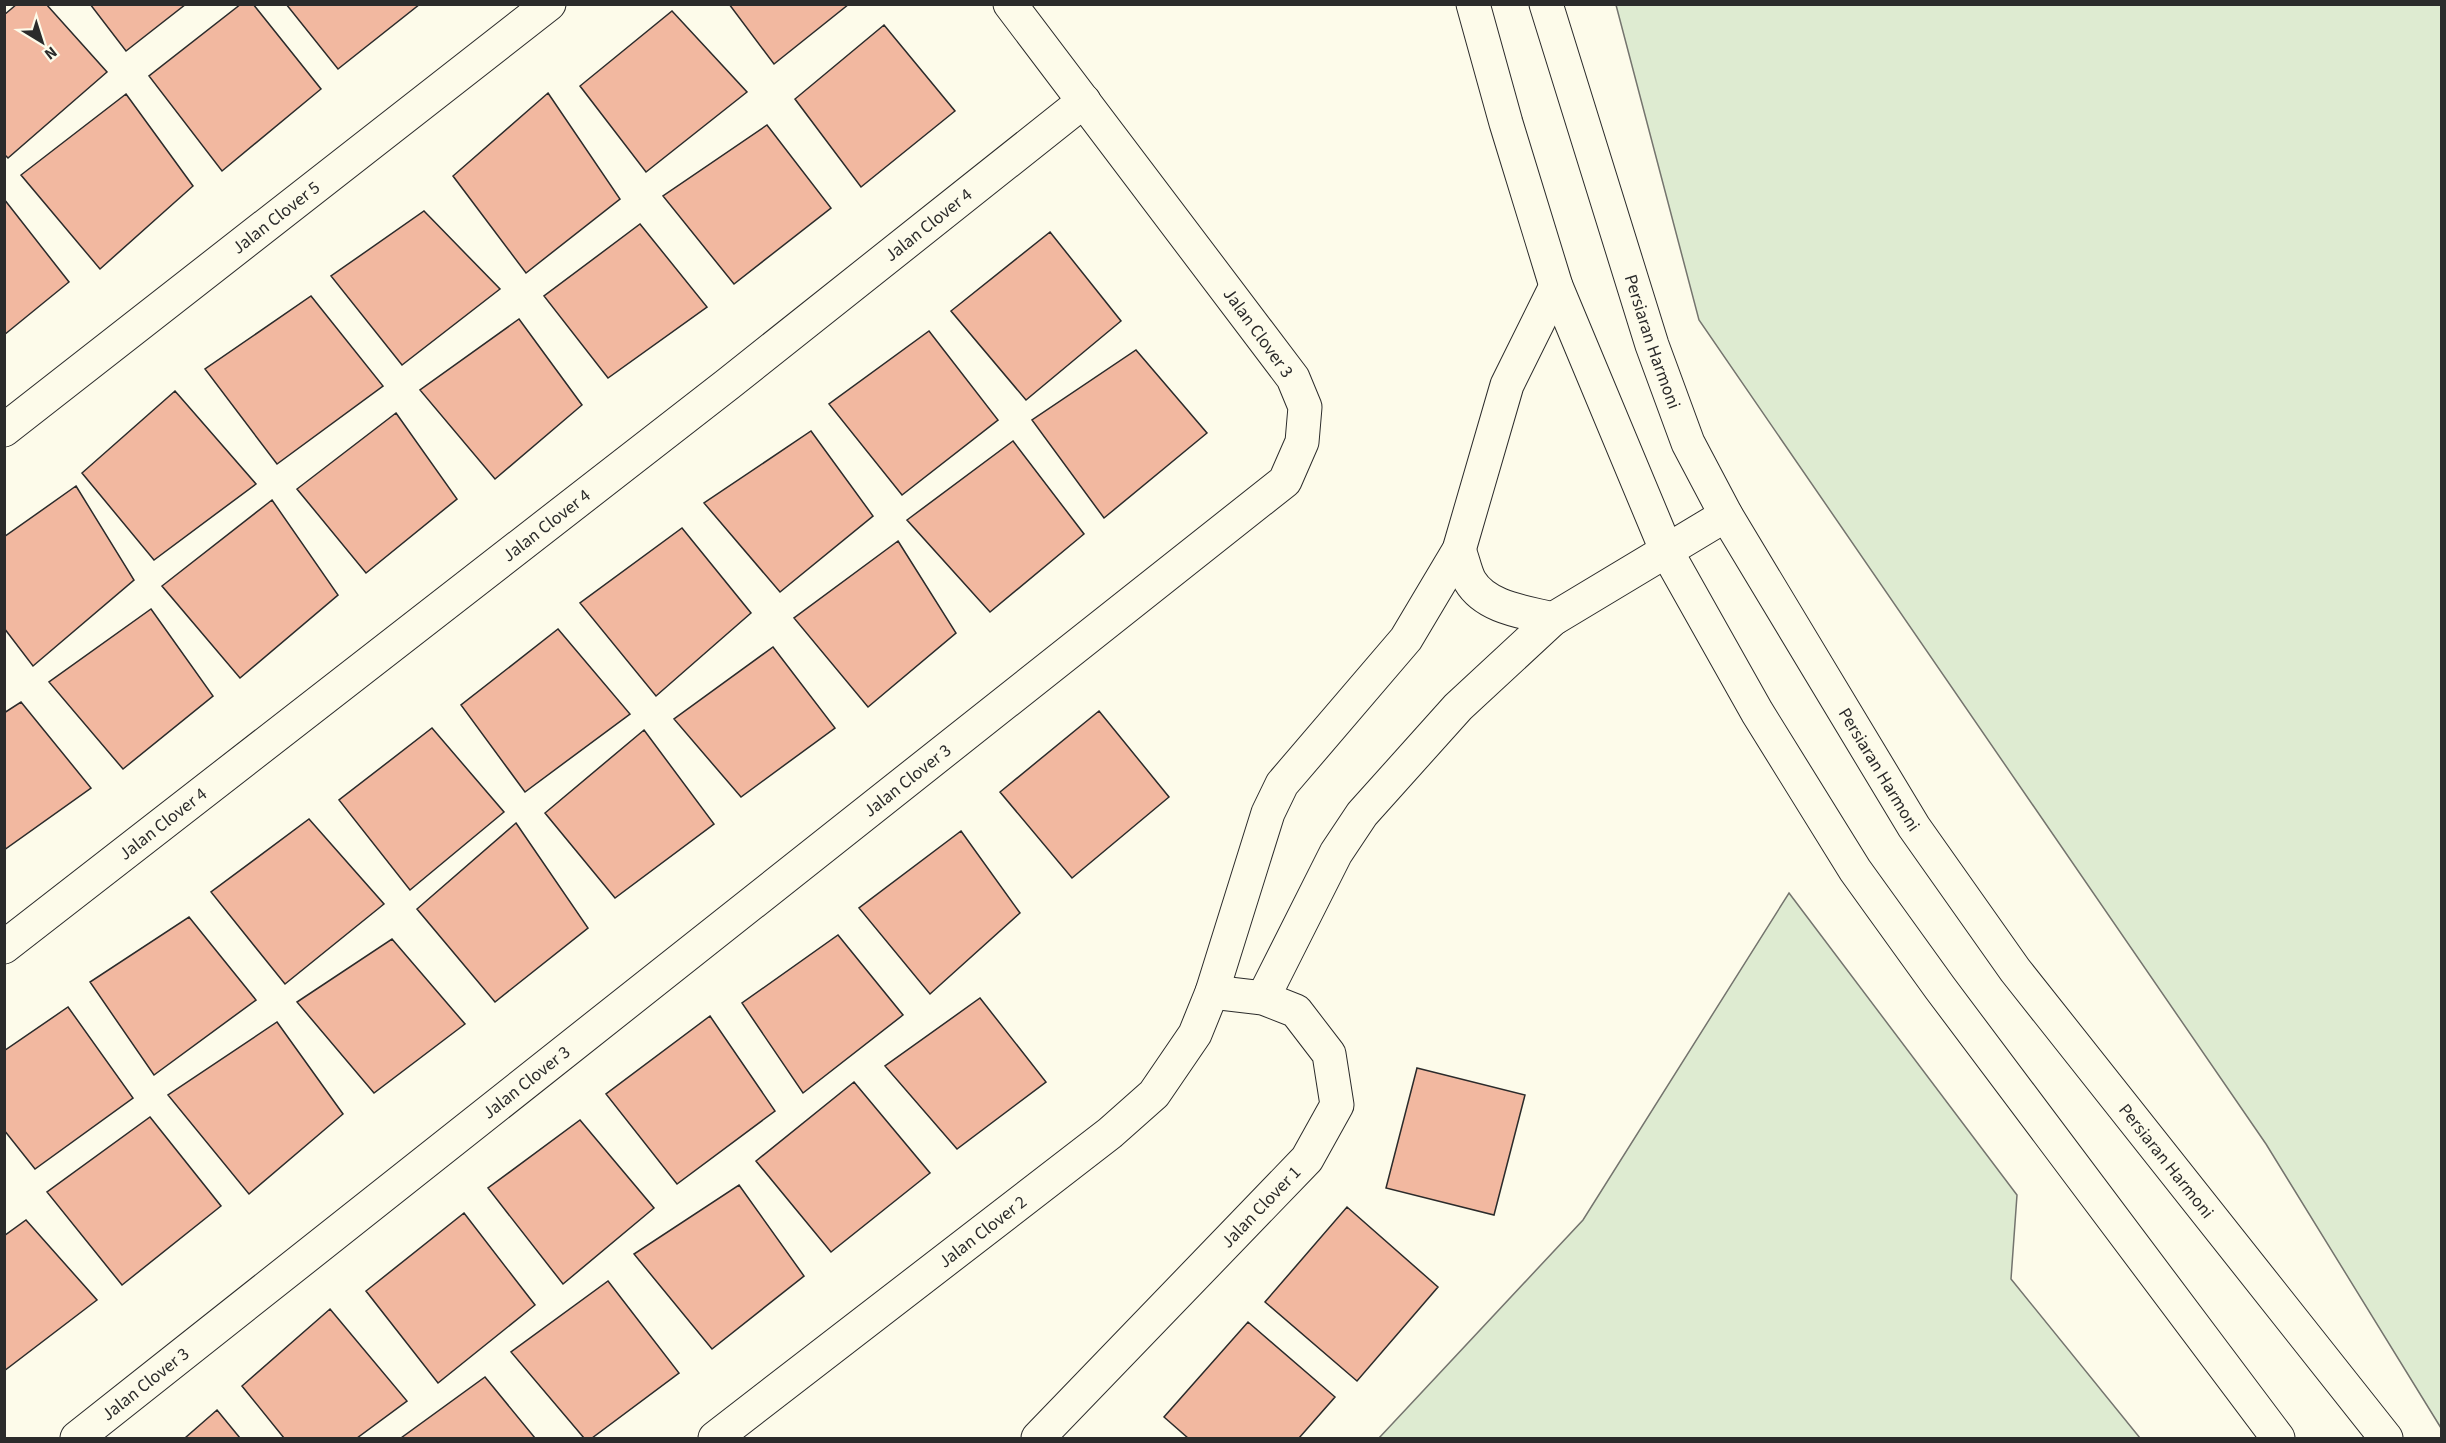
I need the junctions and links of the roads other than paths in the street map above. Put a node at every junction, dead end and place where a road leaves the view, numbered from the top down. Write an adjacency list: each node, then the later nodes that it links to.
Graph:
1 (549, 4): 7 (street, Jalan Clover 5)
2 (1010, 4): 5 (street, Jalan Clover 3)
3 (1473, 4): 6 (street)
4 (1546, 4): 8 (street, Persiaran Harmoni)
5 (1084, 101): 12 (street, Jalan Clover 4); 15 (street, Jalan Clover 3)
6 (1556, 286): 9 (street, Jalan Clover 2); 10 (street)
7 (4, 430)
8 (1726, 515): 10 (street); 19 (street, Persiaran Harmoni)
9 (1460, 550): 11 (street); 13 (street, Jalan Clover 2)
10 (1667, 552): 11 (street); 18 (street)
11 (1553, 619): 14 (street)
12 (4, 947)
13 (1212, 992): 14 (street, Jalan Clover 1); 16 (street, Jalan Clover 2)
14 (1263, 998): 17 (street, Jalan Clover 1)
15 (77, 1438)
16 (716, 1438)
17 (1038, 1438)
18 (2278, 1438)
19 (2386, 1438)

